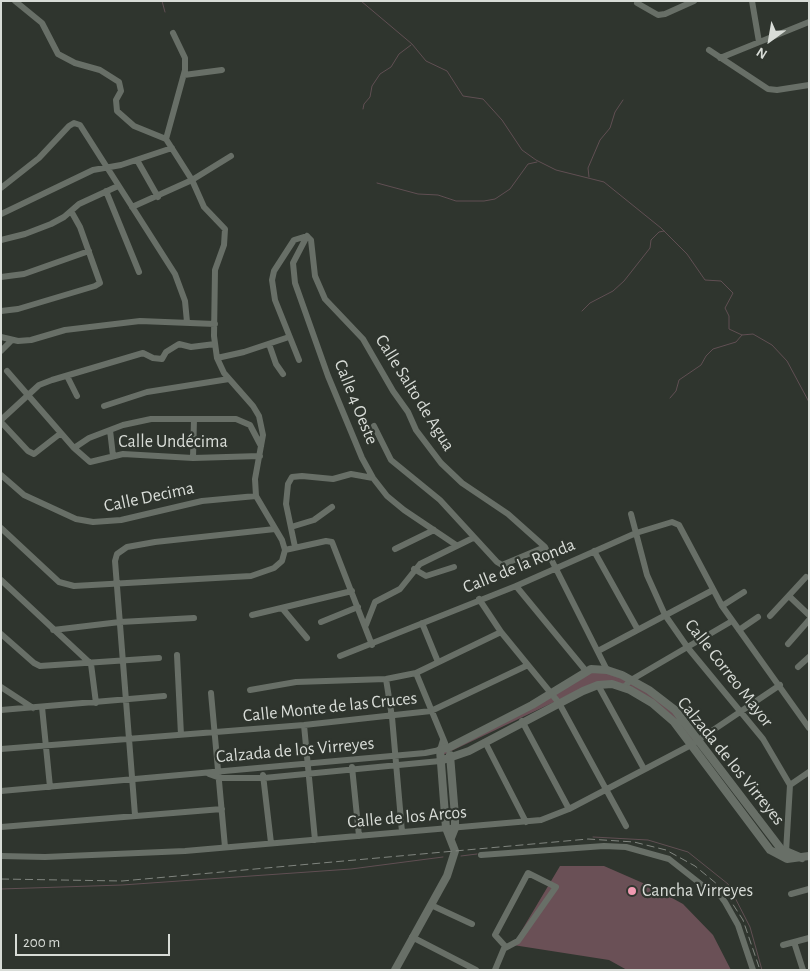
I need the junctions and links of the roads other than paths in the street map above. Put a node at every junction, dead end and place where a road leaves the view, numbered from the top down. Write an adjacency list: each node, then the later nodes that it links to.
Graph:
1 (15, 1): 13 (street)
2 (694, 1): 4 (street)
3 (752, 1): 7 (street)
4 (637, 3)
5 (809, 22): 7 (street)
6 (172, 32): 11 (street)
7 (759, 42): 9 (street)
8 (709, 50): 9 (street)
9 (720, 58): 12 (street)
10 (222, 70): 11 (street)
11 (184, 75): 13 (street)
12 (809, 85)
13 (166, 139): 14 (street)
14 (172, 148): 16 (street); 18 (street)
15 (231, 156): 18 (street)
16 (137, 160): 17 (street); 22 (street)
17 (106, 166): 19 (street); 20 (street); 25 (street)
18 (192, 180): 22 (street); 33 (street)
19 (118, 186): 21 (street); 23 (street)
20 (1, 188)
21 (106, 191): 24 (street); 29 (street)
22 (158, 197): 23 (street)
23 (132, 208): 32 (street)
24 (71, 211): 27 (street); 28 (street)
25 (1, 214)
26 (307, 236): 35 (street); 60 (street, Calle 4 Oeste); 72 (street, Calle Salto de Agua)
27 (1, 240)
28 (89, 251): 30 (street); 31 (street)
29 (139, 272)
30 (1, 277)
31 (1, 311)
32 (187, 322): 33 (street); 36 (street)
33 (215, 324): 37 (street)
34 (1, 337): 36 (street)
35 (289, 337): 38 (street); 41 (street)
36 (12, 340): 39 (street)
37 (215, 344): 40 (street); 44 (street)
38 (269, 344): 40 (street); 43 (street)
39 (1, 351)
40 (217, 358): 45 (street)
41 (299, 360)
42 (7, 371): 47 (street, Calle Undécima)
43 (283, 374)
44 (67, 376): 46 (street); 47 (street)
45 (229, 379): 48 (street); 54 (street)
46 (77, 396)
47 (28, 397): 50 (street); 53 (street, Calle Undécima)
48 (104, 406)
49 (194, 419): 52 (street); 54 (street); 58 (street)
50 (1, 421): 53 (street)
51 (374, 426): 69 (street)
52 (110, 430): 55 (street); 56 (street)
53 (61, 433): 55 (street, Calle Undécima)
54 (262, 447): 57 (street)
55 (74, 448): 56 (street, Calle Undécima)
56 (113, 456): 58 (street, Calle Undécima)
57 (260, 456): 58 (street, Calle Undécima); 61 (street)
58 (193, 458)
59 (1, 475): 61 (street, Calle Decima)
60 (373, 478): 64 (street); 67 (street, Calle 4 Oeste)
61 (256, 496): 66 (street)
62 (332, 507): 64 (street)
63 (631, 514): 68 (street, Calle Correo Mayor)
64 (291, 527): 71 (street)
65 (1, 528): 81 (street)
66 (274, 529): 74 (street); 81 (street)
67 (434, 530): 70 (street, Calle 4 Oeste); 73 (street)
68 (636, 533): 75 (street, Calle de la Ronda); 83 (street, Calle de la Ronda); 92 (street, Calle Correo Mayor)
69 (473, 538): 70 (street); 72 (street)
70 (456, 545): 78 (street)
71 (295, 547): 74 (street); 84 (street)
72 (546, 547): 77 (street, Calle Salto de Agua)
73 (395, 549)
74 (285, 550): 81 (street)
75 (594, 551): 77 (street, Calle de la Ronda); 104 (street)
76 (454, 567): 78 (street)
77 (557, 567): 82 (street, Calle de la Ronda); 112 (street, Calle Salto de Agua)
78 (414, 569): 102 (street)
79 (806, 577): 86 (street)
80 (1, 580): 103 (street)
81 (117, 584): 99 (street)
82 (516, 586): 87 (street, Calle de la Ronda); 123 (street)
83 (714, 590): 88 (street); 92 (street)
84 (352, 591): 89 (street); 90 (street)
85 (744, 592): 88 (street)
86 (789, 596): 93 (street); 94 (street)
87 (479, 599): 101 (street, Calle de la Ronda); 106 (street)
88 (722, 606): 98 (street)
89 (358, 607): 100 (street); 102 (street)
90 (282, 608): 91 (street); 108 (street)
91 (252, 615)
92 (665, 615): 104 (street); 111 (street, Calle Correo Mayor)
93 (809, 615)
94 (770, 616)
95 (758, 617): 105 (street)
96 (194, 618): 99 (street)
97 (809, 620): 110 (street)
98 (732, 621): 105 (street); 111 (street)
99 (120, 622): 103 (street); 117 (street)
100 (321, 622)
101 (422, 623): 109 (street, Calle de la Ronda); 118 (street)
102 (366, 625): 109 (street)
103 (53, 630): 119 (street)
104 (638, 630): 112 (street)
105 (739, 630): 128 (street)
106 (501, 632): 118 (street); 120 (street)
107 (1, 634): 119 (street)
108 (307, 638)
109 (372, 644): 114 (street, Calle de la Ronda)
110 (788, 644)
111 (688, 648): 126 (street); 142 (street, Calle Correo Mayor)
112 (598, 651): 122 (street, Calle Salto de Agua)
113 (176, 655): 148 (street)
114 (340, 656)
115 (809, 657): 121 (street)
116 (159, 658): 117 (street)
117 (124, 661): 119 (street); 135 (street)
118 (438, 662): 124 (street)
119 (91, 664): 136 (street)
120 (528, 665): 132 (street); 141 (street, Calle Monte de las Cruces)
121 (798, 667)
122 (607, 670): 123 (street, Calzada de los Virreyes); 126 (street, Calzada de los Virreyes)
123 (586, 671): 132 (street, Calzada de los Virreyes)
124 (416, 673): 125 (street); 141 (street)
125 (386, 679): 131 (street); 143 (street)
126 (631, 680): 130 (street); 151 (street, Calzada de los Virreyes)
127 (598, 685): 130 (street, Calzada de los Virreyes); 137 (street); 165 (street)
128 (780, 685): 142 (street, Calle de los Arcos); 146 (street)
129 (1, 687): 139 (street)
130 (623, 688): 153 (street, Calzada de los Virreyes)
131 (250, 690)
132 (552, 692): 137 (street); 155 (street, Calzada de los Virreyes)
133 (211, 694): 147 (street)
134 (164, 696): 135 (street)
135 (126, 699): 136 (street); 149 (street)
136 (96, 703): 138 (street)
137 (559, 703): 144 (street); 174 (street)
138 (42, 707): 139 (street); 154 (street)
139 (33, 708): 140 (street)
140 (1, 710)
141 (430, 712): 143 (street, Calle Monte de las Cruces); 150 (street)
142 (742, 712): 151 (street, Calle de los Arcos); 172 (street, Calle Correo Mayor)
143 (392, 717): 145 (street, Calle Monte de las Cruces); 158 (street)
144 (522, 721): 152 (street); 177 (street)
145 (304, 725): 147 (street, Calle Monte de las Cruces); 162 (street)
146 (809, 728)
147 (214, 733): 148 (street, Calle Monte de las Cruces); 169 (street)
148 (181, 735): 149 (street, Calle Monte de las Cruces)
149 (129, 738): 154 (street, Calle Monte de las Cruces); 171 (street)
150 (443, 740): 155 (street); 157 (street)
151 (698, 740): 153 (street, Calle de los Arcos); 190 (street, Calzada de los Virreyes)
152 (485, 742): 159 (street); 179 (street)
153 (691, 745): 165 (street, Calle de los Arcos); 193 (street, Calzada de los Virreyes)
154 (45, 746): 156 (street, Calle Monte de las Cruces); 173 (street)
155 (450, 747): 157 (street, Calzada de los Virreyes); 159 (street)
156 (1, 749)
157 (440, 750): 158 (street, Calzada de los Virreyes); 161 (street)
158 (396, 756): 160 (street, Calzada de los Virreyes); 163 (street)
159 (450, 759): 161 (street); 183 (street)
160 (351, 760): 162 (street, Calzada de los Virreyes); 166 (street)
161 (440, 761): 163 (street, Calzada de los Virreyes); 182 (street)
162 (309, 764): 164 (street, Calzada de los Virreyes); 168 (street)
163 (397, 766): 166 (street, Calzada de los Virreyes); 184 (street)
164 (263, 768): 169 (street, Calzada de los Virreyes); 170 (street)
165 (644, 769): 174 (street, Calle de los Arcos)
166 (352, 770): 168 (street, Calzada de los Virreyes); 185 (street)
167 (809, 772): 172 (street)
168 (310, 774): 170 (street, Calzada de los Virreyes); 187 (street)
169 (219, 775): 170 (street, Calzada de los Virreyes); 171 (street, Calzada de los Virreyes); 176 (street)
170 (264, 778): 188 (street)
171 (133, 780): 173 (street, Calzada de los Virreyes); 178 (street)
172 (790, 784): 190 (street)
173 (50, 787): 175 (street, Calzada de los Virreyes)
174 (606, 789): 177 (street, Calle de los Arcos); 180 (street)
175 (1, 792)
176 (222, 809): 178 (street); 189 (street)
177 (569, 809): 179 (street, Calle de los Arcos)
178 (135, 815): 181 (street)
179 (526, 822): 183 (street, Calle de los Arcos)
180 (626, 826)
181 (1, 827)
182 (446, 828): 183 (street, Calle de los Arcos); 184 (street, Calle de los Arcos); 186 (street)
183 (455, 828): 186 (street)
184 (402, 832): 185 (street, Calle de los Arcos)
185 (359, 836): 187 (street, Calle de los Arcos)
186 (451, 838): 196 (street)
187 (315, 840): 188 (street, Calle de los Arcos)
188 (271, 843): 189 (street, Calle de los Arcos)
189 (225, 847): 192 (street, Calle de los Arcos)
190 (786, 852): 193 (street, Calzada de los Virreyes)
191 (481, 855): 206 (street)
192 (1, 856)
193 (806, 857)
194 (809, 889): 195 (street)
195 (791, 894)
196 (431, 905): 197 (street); 198 (street)
197 (472, 924)
198 (412, 937): 203 (street); 204 (street)
199 (809, 938): 200 (street)
200 (794, 942): 201 (street); 207 (street)
201 (783, 945)
202 (505, 948): 202 (street); 205 (street)
203 (395, 970)
204 (476, 970)
205 (494, 970)
206 (753, 970)
207 (802, 970)

